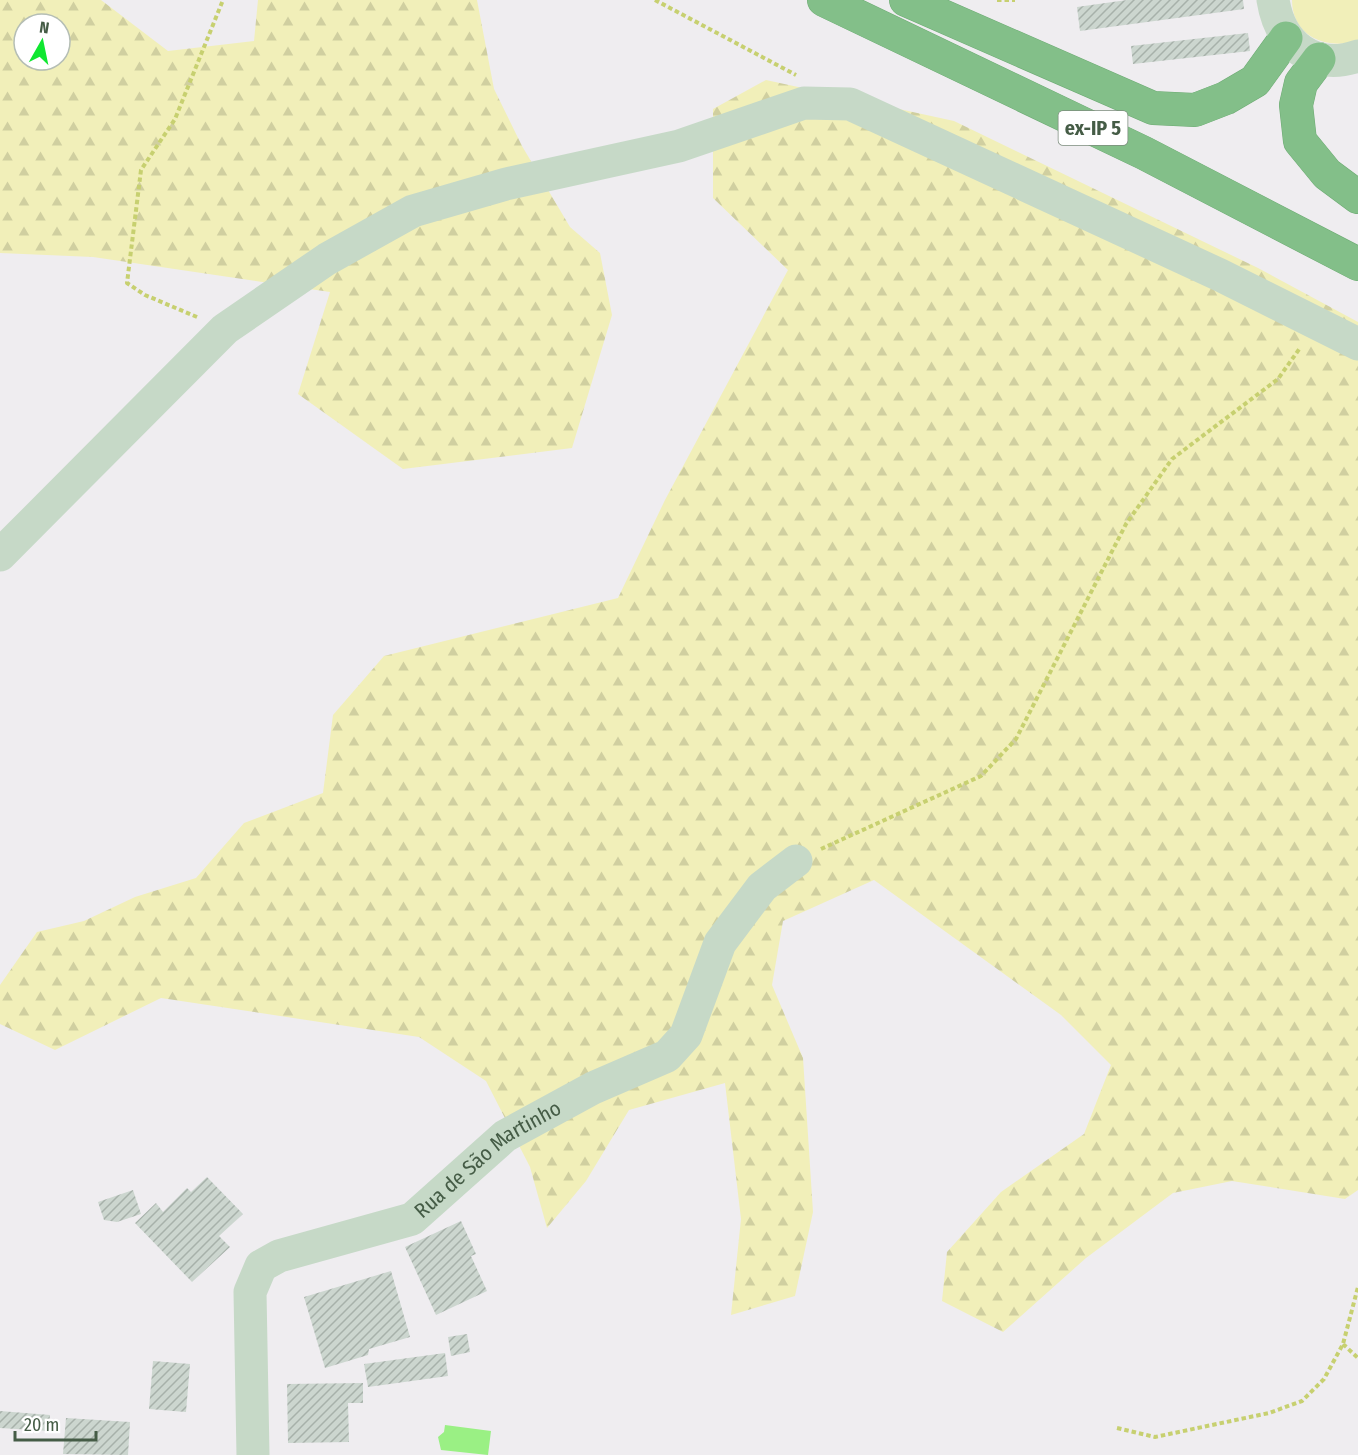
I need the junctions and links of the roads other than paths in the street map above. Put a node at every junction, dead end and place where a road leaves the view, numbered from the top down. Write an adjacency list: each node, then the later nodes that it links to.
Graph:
1 (824, 0): 8 (highway, ex-IP 5)
2 (906, 0): 4 (highway)
3 (1273, 0): 4 (street)
4 (1286, 38): 6 (street)
5 (1358, 56): 6 (street)
6 (1319, 59): 7 (highway)
7 (1358, 197)
8 (1358, 264)
9 (1358, 344): 10 (street)
10 (0, 555)
11 (796, 861): 12 (street, Rua de São Martinho)
12 (253, 1455)

